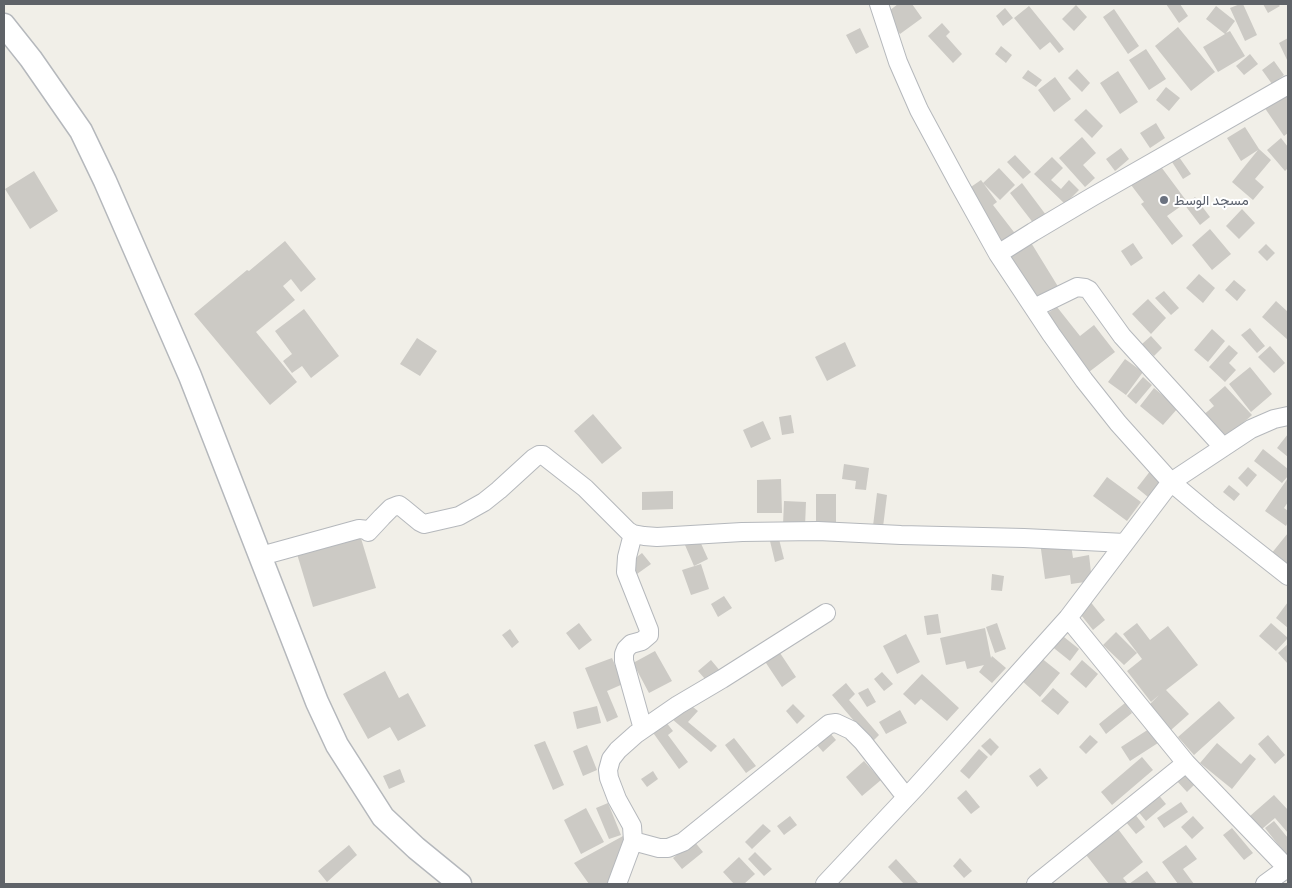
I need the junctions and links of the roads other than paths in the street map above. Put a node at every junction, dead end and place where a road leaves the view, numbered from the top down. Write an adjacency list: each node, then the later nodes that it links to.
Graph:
1 (879, 4): 4 (street)
2 (4, 25): 11 (street)
3 (1288, 85): 4 (street)
4 (998, 254): 5 (street)
5 (1034, 308): 7 (street); 8 (street)
6 (1288, 416): 7 (street)
7 (1223, 447): 8 (street)
8 (1171, 482): 10 (street); 12 (street)
9 (633, 534): 10 (street); 11 (street); 15 (street)
10 (1125, 543): 14 (street)
11 (261, 556): 20 (street)
12 (1288, 576)
13 (826, 614): 15 (street)
14 (1068, 618): 16 (street); 17 (street)
15 (643, 729): 18 (street)
16 (1186, 763): 19 (street); 23 (street)
17 (906, 797): 18 (street); 22 (street)
18 (633, 841): 21 (street)
19 (1288, 868): 24 (street)
20 (460, 884)
21 (617, 884)
22 (825, 884)
23 (1036, 884)
24 (1265, 884)

